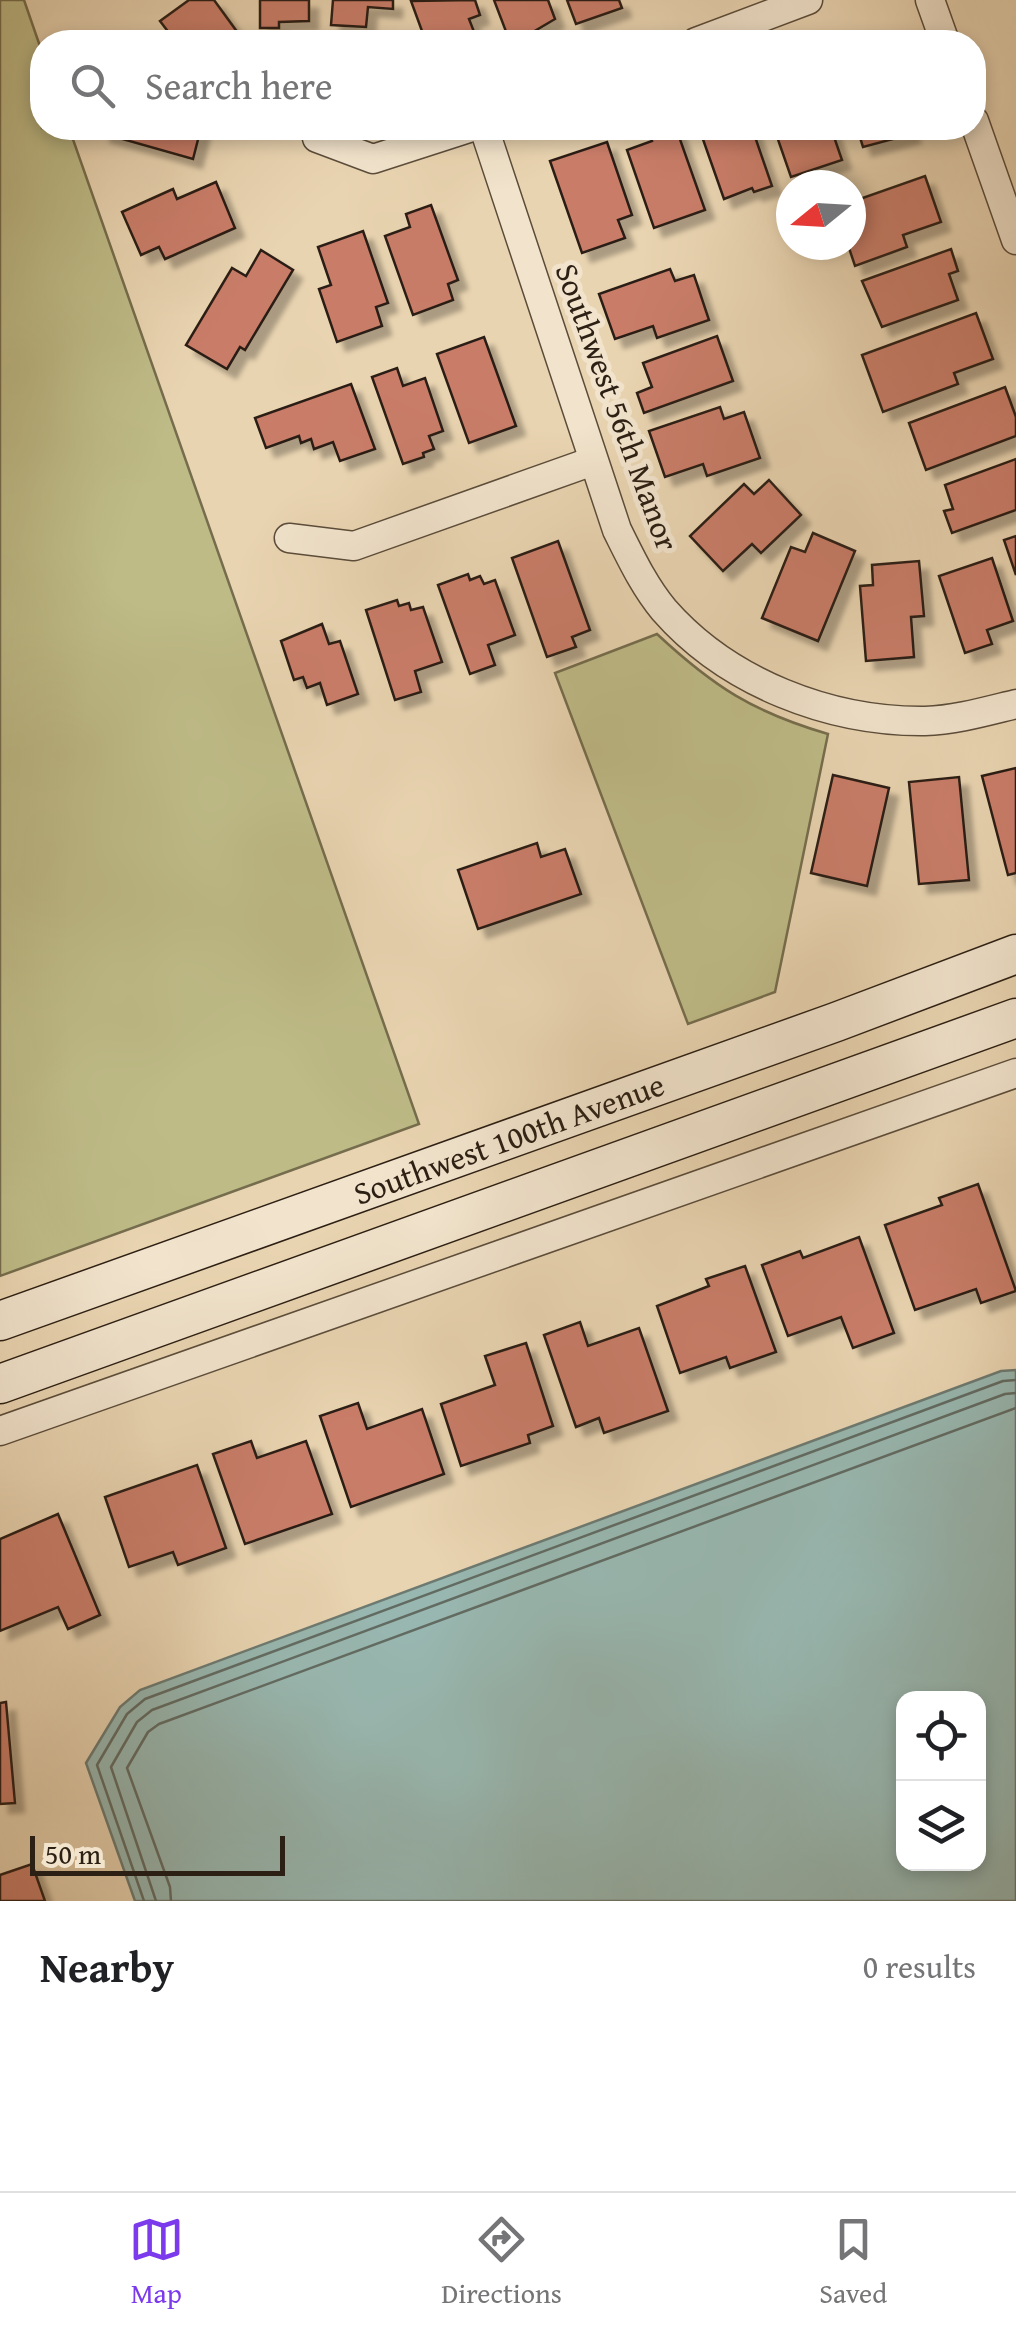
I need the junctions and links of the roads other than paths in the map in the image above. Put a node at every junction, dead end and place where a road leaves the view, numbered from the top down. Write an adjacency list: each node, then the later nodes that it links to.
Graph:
1 (808, 0): 3 (street)
2 (930, 0): 4 (street)
3 (728, 30)
4 (941, 30)
5 (322, 140): 6 (street)
6 (432, 140)
7 (488, 140): 10 (street, Southwest 56th Manor)
8 (981, 140): 9 (street)
9 (1016, 240)
10 (593, 461): 11 (street); 12 (street, Southwest 56th Manor)
11 (288, 538)
12 (1016, 704)
13 (1016, 954): 16 (main road, Southwest 100th Avenue)
14 (1016, 1018): 17 (main road, Southwest 100th Avenue)
15 (1016, 1073): 18 (street)
16 (0, 1321)
17 (0, 1384)
18 (0, 1431)

